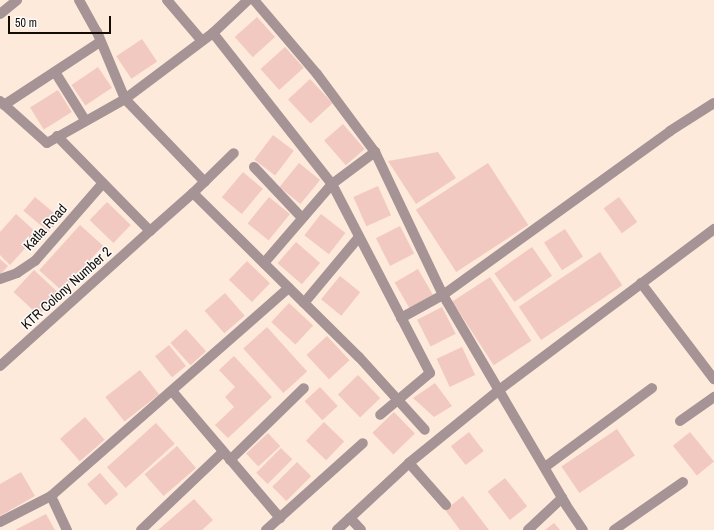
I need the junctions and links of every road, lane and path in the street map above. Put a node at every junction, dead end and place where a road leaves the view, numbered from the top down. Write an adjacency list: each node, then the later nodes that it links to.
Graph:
1 (17, 0): 6 (street)
2 (79, 0): 9 (street)
3 (167, 0): 8 (street)
4 (248, 0): 7 (street)
5 (254, 0): 16 (street)
6 (0, 14)
7 (213, 32): 8 (street); 21 (street)
8 (201, 40): 11 (street)
9 (100, 42): 10 (street); 11 (street)
10 (55, 72): 12 (street); 14 (street)
11 (125, 99): 14 (street); 19 (street)
12 (2, 103): 15 (street)
13 (714, 103): 31 (street)
14 (85, 120): 15 (street)
15 (57, 136): 20 (street)
16 (375, 152): 21 (street); 31 (street)
17 (234, 153): 19 (street, KTR Colony Number 2)
18 (254, 167): 23 (street)
19 (204, 182): 22 (street, KTR Colony Number 2)
20 (103, 183): 25 (street); 28 (street, Katla Road)
21 (332, 184): 23 (street); 26 (street)
22 (193, 193): 25 (street, KTR Colony Number 2); 27 (street)
23 (302, 218): 27 (street)
24 (714, 229): 29 (street)
25 (150, 231): 34 (street, KTR Colony Number 2)
26 (359, 237): 32 (street); 33 (street)
27 (264, 263): 30 (street)
28 (0, 279)
29 (641, 283): 35 (street); 38 (street)
30 (289, 288): 32 (street); 39 (street)
31 (443, 295): 33 (street); 38 (street)
32 (304, 303): 41 (street)
33 (401, 318): 41 (street)
34 (0, 366)
35 (714, 379)
36 (304, 388): 47 (street)
37 (652, 388): 49 (street)
38 (498, 390): 48 (street); 49 (street)
39 (172, 391): 46 (street); 51 (street)
40 (714, 397): 43 (street)
41 (399, 399): 42 (street); 44 (street)
42 (380, 415)
43 (680, 422)
44 (426, 430)
45 (363, 443): 54 (street)
46 (223, 452): 47 (street); 58 (street)
47 (230, 460): 54 (street)
48 (409, 463): 53 (street); 55 (street)
49 (545, 468): 52 (street)
50 (683, 482): 64 (street)
51 (51, 496): 56 (street); 57 (street)
52 (562, 498): 62 (street); 63 (street)
53 (446, 505)
54 (280, 518): 59 (street)
55 (350, 518): 60 (street); 61 (street)
56 (0, 522)
57 (67, 530)
58 (141, 530)
59 (266, 530)
60 (337, 530)
61 (361, 530)
62 (528, 530)
63 (583, 530)
64 (614, 530)

